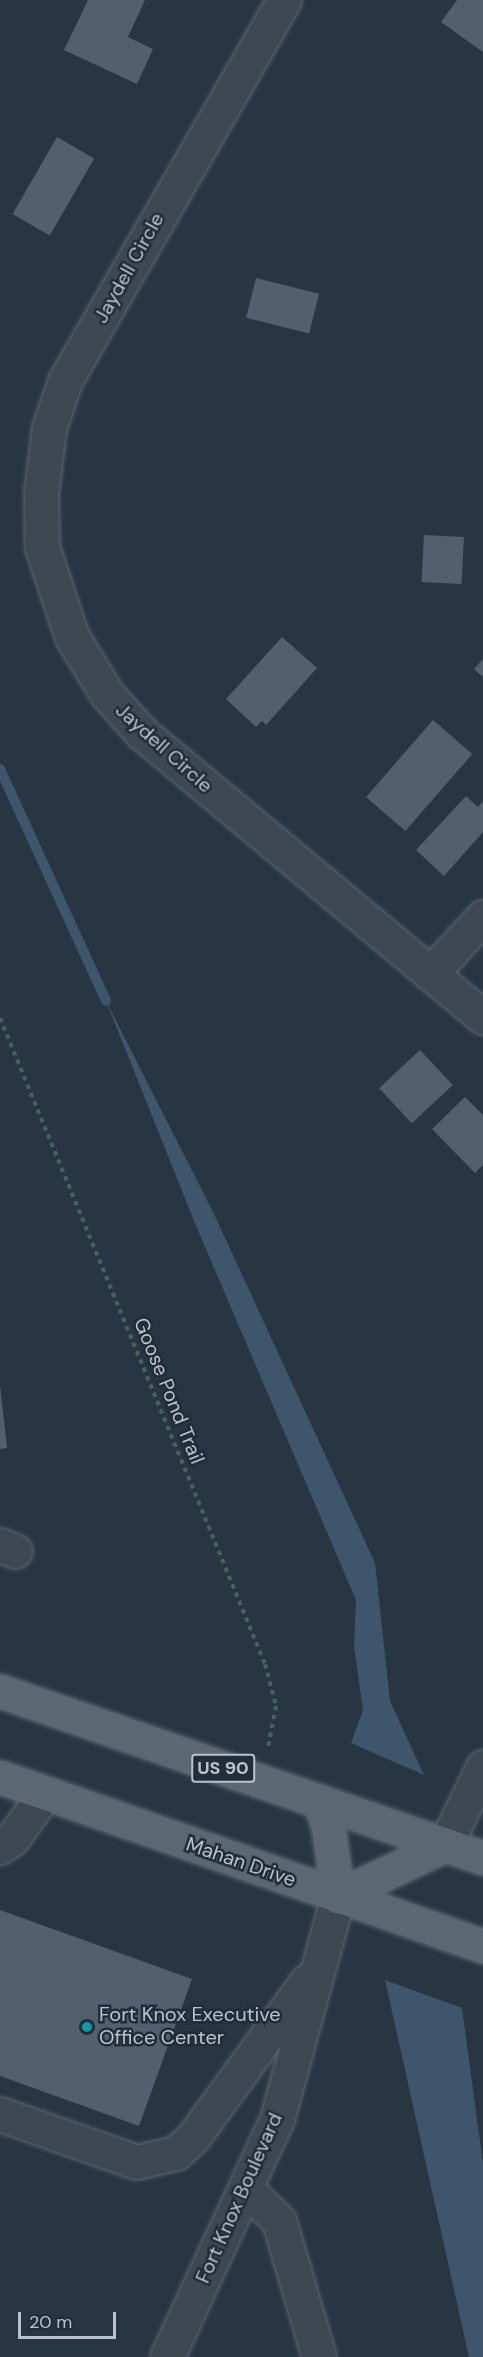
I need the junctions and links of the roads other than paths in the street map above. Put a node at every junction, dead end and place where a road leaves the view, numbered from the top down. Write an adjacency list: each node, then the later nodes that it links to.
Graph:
1 (284, 0): 3 (street, Jaydell Circle)
2 (483, 917): 3 (street)
3 (430, 974): 4 (street, Jaydell Circle)
4 (483, 1017)
5 (0, 1692): 9 (main road, US 90)
6 (483, 1767): 10 (street)
7 (0, 1777): 8 (main road, Mahan Drive)
8 (45, 1793): 11 (street); 13 (main road, Mahan Drive)
9 (319, 1801): 10 (main road, US 90); 13 (main road)
10 (445, 1845): 12 (main road, US 90); 13 (main road)
11 (0, 1847)
12 (483, 1858)
13 (338, 1896): 14 (main road, Mahan Drive); 15 (street, Fort Knox Boulevard)
14 (483, 1946)
15 (319, 1965): 16 (street); 17 (street, Fort Knox Boulevard)
16 (0, 2114)
17 (245, 2188): 18 (street, Fort Knox Boulevard); 19 (street)
18 (167, 2357)
19 (320, 2357)

